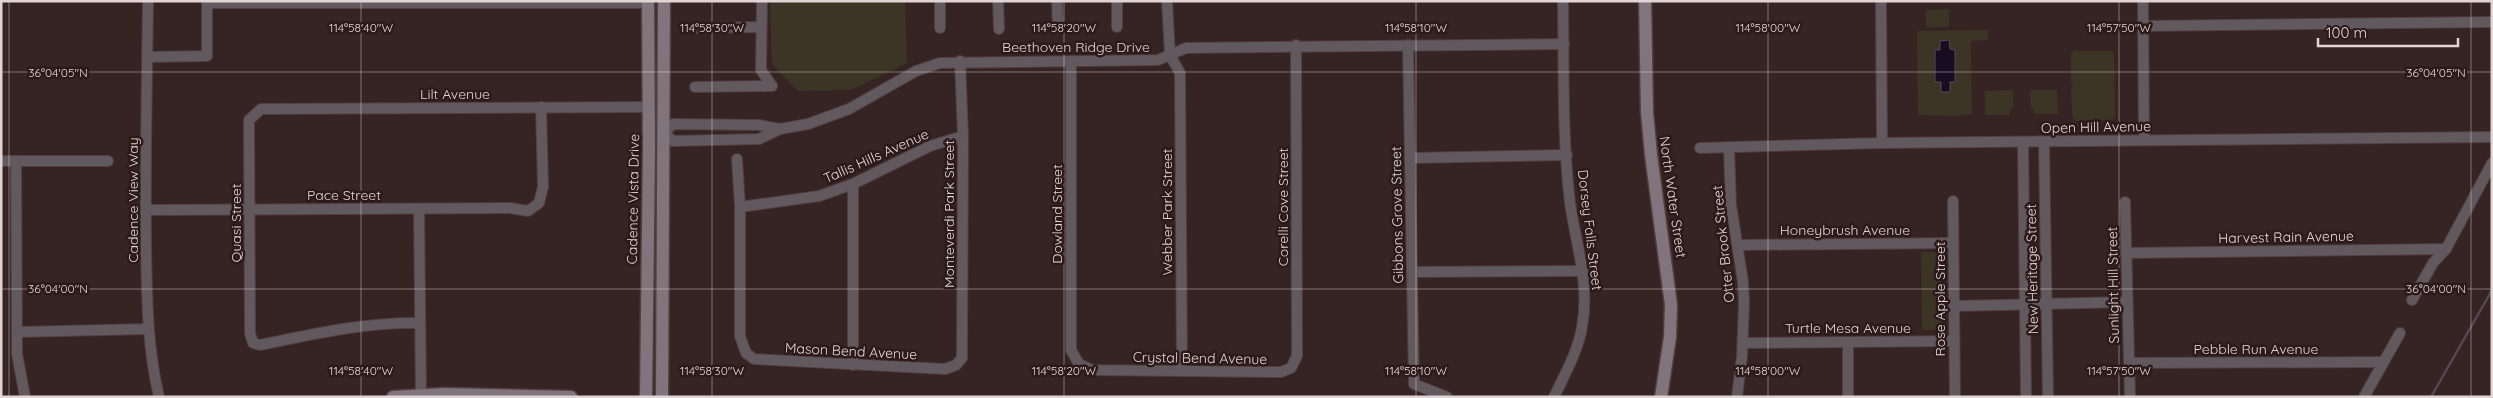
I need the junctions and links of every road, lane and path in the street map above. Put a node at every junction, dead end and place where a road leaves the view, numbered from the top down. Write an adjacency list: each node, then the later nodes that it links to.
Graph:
1 (148, 1): 27 (street, Cadence View Way)
2 (664, 1): 36 (street)
3 (762, 1): 17 (street)
4 (940, 1): 20 (street)
5 (998, 1): 22 (street)
6 (1057, 1): 21 (street)
7 (1117, 1): 18 (street)
8 (1168, 1): 26 (street)
9 (1563, 1): 23 (street, Dorsey Falls Street)
10 (1645, 1): 96 (street, North Water Street)
11 (1881, 1): 42 (street)
12 (2142, 1): 16 (street)
13 (207, 2): 14 (street); 27 (street)
14 (648, 2): 30 (street, Cadence Vista Drive)
15 (2492, 22): 16 (street)
16 (2143, 26): 39 (street)
17 (762, 27): 19 (street); 31 (street)
18 (1117, 27)
19 (695, 28)
20 (940, 28)
21 (1058, 28)
22 (999, 29)
23 (1564, 44): 25 (street, Beethoven Ridge Drive); 46 (street, Dorsey Falls Street)
24 (1296, 45): 25 (street, Beethoven Ridge Drive); 26 (street, Beethoven Ridge Drive); 85 (street, Corelli Cove Street)
25 (1408, 45): 47 (street, Gibbons Grove Street)
26 (1170, 55): 29 (street, Beethoven Ridge Drive); 86 (street, Webber Park Street)
27 (147, 57): 58 (street, Cadence View Way)
28 (960, 61): 29 (street, Beethoven Ridge Drive); 35 (street, Beethoven Ridge Drive); 37 (street, Monteverdi Park Street)
29 (1071, 61): 82 (street, Dowland Street)
30 (648, 79): 33 (street, Cadence Vista Drive); 36 (street)
31 (695, 87)
32 (541, 107): 33 (street, Lilt Avenue); 34 (street, Lilt Avenue); 57 (street, Pace Street)
33 (649, 107): 45 (street, Cadence Vista Drive)
34 (261, 109): 59 (street, Quasi Street)
35 (780, 129): 36 (street, Beethoven Ridge Drive); 36 (street, Beethoven Ridge Drive)
36 (664, 133): 45 (street); 67 (street)
37 (963, 136): 53 (street, Tallis Hills Avenue); 84 (street, Monteverdi Park Street)
38 (2492, 137): 39 (street, Open Hill Avenue)
39 (2144, 140): 41 (street, Open Hill Avenue)
40 (2023, 142): 41 (street, Open Hill Avenue); 42 (street, Open Hill Avenue); 70 (street, New Heritage Street)
41 (2044, 142): 71 (street, New Heritage Street)
42 (1882, 144): 44 (street, Open Hill Avenue)
43 (1700, 148): 44 (street, Open Hill Avenue)
44 (1729, 148): 61 (street, Otter Brook Street)
45 (649, 149): 64 (street, Cadence Vista Drive)
46 (1567, 156): 47 (street); 65 (street, Dorsey Falls Street)
47 (1410, 158): 66 (street, Gibbons Grove Street)
48 (737, 159): 56 (street)
49 (1, 161): 50 (street)
50 (16, 161): 51 (street); 75 (street)
51 (108, 161)
52 (2492, 163): 62 (street)
53 (853, 184): 56 (street, Tallis Hills Avenue); 83 (street)
54 (1953, 201): 60 (street, Rose Apple Street)
55 (2125, 202): 63 (street, Sunlight Hill Street)
56 (740, 207): 83 (street, Mason Bend Avenue)
57 (419, 209): 59 (street, Pace Street); 73 (street)
58 (146, 210): 59 (street, Pace Street); 74 (street, Cadence View Way)
59 (249, 210): 73 (street, Quasi Street)
60 (1952, 243): 61 (street, Honeybrush Avenue); 72 (street, Rose Apple Street)
61 (1738, 245): 79 (street, Otter Brook Street)
62 (2446, 249): 63 (street, Harvest Rain Avenue); 68 (street)
63 (2126, 253): 69 (street, Sunlight Hill Street)
64 (647, 269): 67 (street); 92 (street, Cadence Vista Drive)
65 (1583, 271): 66 (street); 95 (street, Dorsey Falls Street)
66 (1412, 272): 94 (street, Gibbons Grove Street)
67 (663, 276): 93 (street)
68 (2412, 300)
69 (2126, 302): 71 (street); 81 (street, Sunlight Hill Street)
70 (2025, 305): 71 (street); 72 (street); 100 (street, New Heritage Street)
71 (2047, 305): 101 (street, New Heritage Street)
72 (1954, 306): 77 (street, Rose Apple Street)
73 (419, 324): 87 (street)
74 (148, 329): 75 (street); 89 (street, Cadence View Way)
75 (17, 332): 88 (street)
76 (2400, 333): 80 (street)
77 (1954, 341): 78 (street, Turtle Mesa Avenue); 99 (street, Rose Apple Street)
78 (1848, 342): 79 (street, Turtle Mesa Avenue); 98 (street)
79 (1743, 343): 97 (street, Otter Brook Street)
80 (2383, 362): 81 (street, Pebble Run Avenue); 103 (street)
81 (2129, 363): 102 (street, Sunlight Hill Street)
82 (1079, 364): 86 (street, Crystal Bend Avenue)
83 (853, 365): 84 (street, Mason Bend Avenue)
84 (956, 365)
85 (1291, 368): 86 (street, Crystal Bend Avenue)
86 (1182, 371)
87 (421, 395): 90 (street); 91 (street)
88 (26, 397)
89 (159, 397)
90 (393, 397)
91 (571, 397)
92 (646, 397)
93 (662, 397)
94 (1446, 397)
95 (1554, 397)
96 (1661, 397)
97 (1736, 397)
98 (1848, 397)
99 (1955, 397)
100 (2026, 397)
101 (2048, 397)
102 (2130, 397)
103 (2364, 397)

